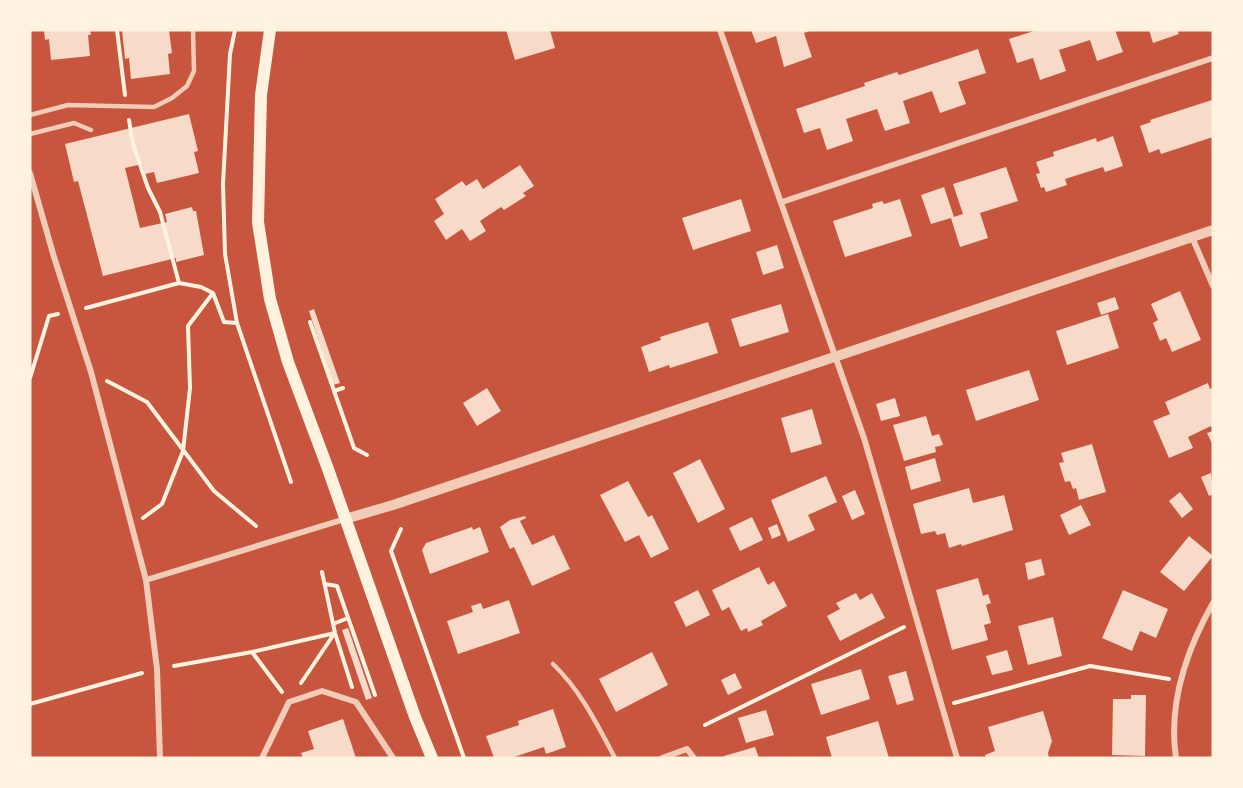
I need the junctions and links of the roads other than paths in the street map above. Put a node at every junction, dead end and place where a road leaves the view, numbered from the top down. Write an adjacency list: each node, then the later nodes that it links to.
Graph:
1 (193, 30): 5 (lane)
2 (270, 30): 16 (main road)
3 (720, 30): 9 (street)
4 (1213, 58): 9 (street)
5 (30, 116)
6 (92, 130): 7 (lane)
7 (30, 134)
8 (30, 173): 10 (street)
9 (782, 202): 15 (street)
10 (39, 207): 11 (street); 17 (street)
11 (30, 208)
12 (1213, 230): 13 (street)
13 (1192, 237): 14 (street); 15 (street)
14 (1213, 286)
15 (836, 356): 16 (street); 27 (street)
16 (345, 519): 17 (street); 23 (main road)
17 (146, 580): 20 (street)
18 (1213, 603): 28 (street)
19 (553, 664): 24 (lane)
20 (160, 758)
21 (262, 758): 22 (street)
22 (393, 758)
23 (432, 758)
24 (615, 758)
25 (662, 758): 26 (street)
26 (694, 758)
27 (957, 758)
28 (1176, 758)

